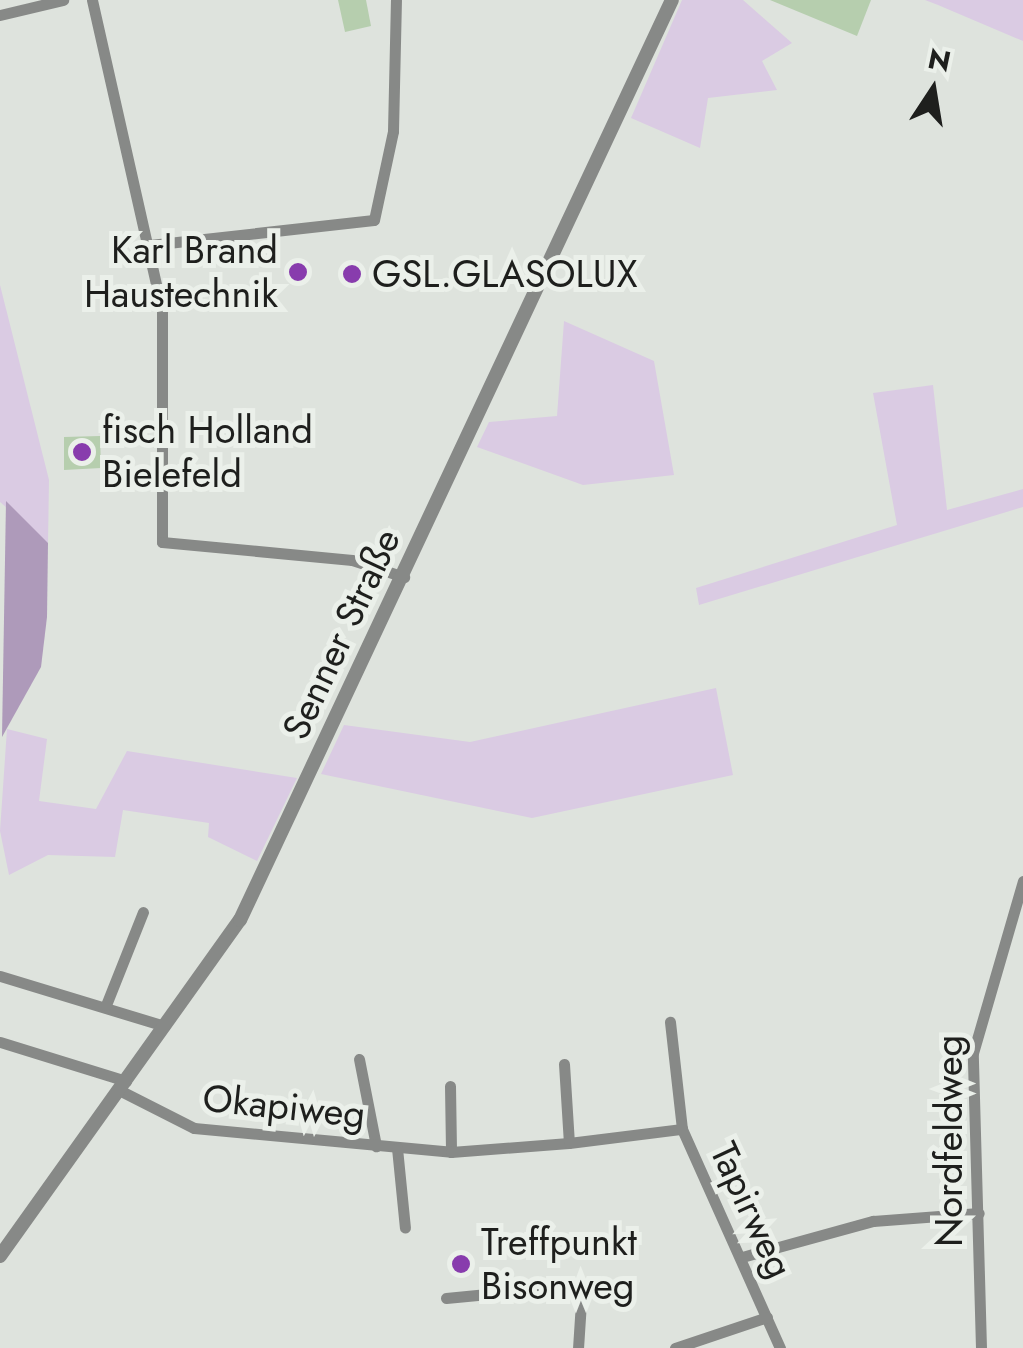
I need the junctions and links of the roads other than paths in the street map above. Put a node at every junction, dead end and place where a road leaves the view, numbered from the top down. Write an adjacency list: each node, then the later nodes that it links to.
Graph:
1 (63, 0): 5 (street)
2 (92, 0): 6 (street)
3 (396, 0): 6 (street)
4 (672, 0): 7 (street, Senner Straße)
5 (0, 15)
6 (150, 245): 7 (street)
7 (404, 577): 13 (street, Senner Straße)
8 (1023, 881): 24 (street, Nordfeldweg)
9 (143, 912): 11 (street)
10 (0, 976): 11 (street)
11 (106, 1005): 13 (street)
12 (670, 1022): 19 (street)
13 (166, 1026): 17 (street, Senner Straße)
14 (0, 1042): 17 (street, Okapiweg)
15 (358, 1059): 21 (street)
16 (564, 1064): 20 (street)
17 (122, 1085): 21 (street, Okapiweg); 26 (street, Senner Straße)
18 (450, 1086): 23 (street)
19 (682, 1128): 20 (street, Okapiweg); 27 (street, Tapirweg)
20 (569, 1144): 23 (street, Okapiweg)
21 (376, 1146): 22 (street, Okapiweg)
22 (397, 1148): 23 (street, Okapiweg); 25 (street)
23 (451, 1152)
24 (978, 1213): 27 (street); 33 (street, Nordfeldweg)
25 (405, 1228)
26 (0, 1256)
27 (742, 1257): 29 (street, Tapirweg)
28 (446, 1298): 30 (street)
29 (768, 1317): 31 (street); 32 (street, Tapirweg)
30 (578, 1348)
31 (675, 1348)
32 (780, 1348)
33 (981, 1348)

